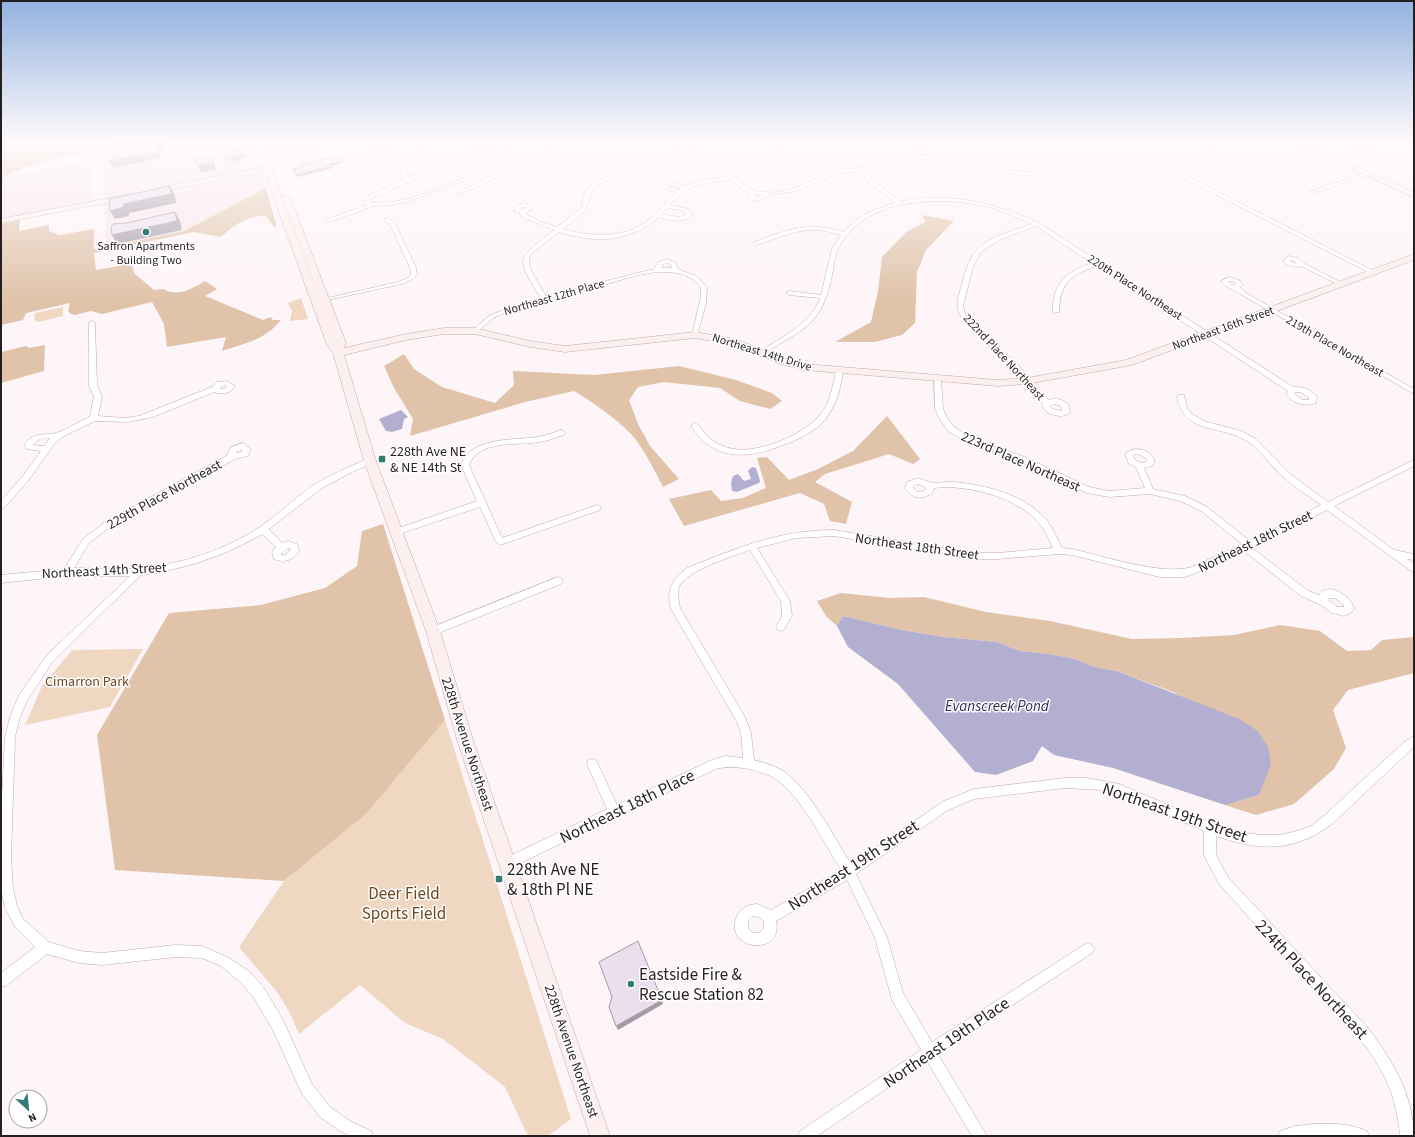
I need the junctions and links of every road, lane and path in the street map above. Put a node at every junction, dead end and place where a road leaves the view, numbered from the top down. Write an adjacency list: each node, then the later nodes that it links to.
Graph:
1 (129, 196): 19 (main road)
2 (277, 196): 22 (main road, 228th Avenue Northeast)
3 (286, 196): 25 (main road, 228th Avenue Northeast)
4 (372, 196): 13 (street)
5 (418, 196): 13 (street)
6 (587, 196): 21 (street)
7 (677, 196): 14 (street)
8 (751, 196): 9 (street)
9 (765, 196)
10 (890, 196): 12 (street)
11 (1222, 196): 29 (street)
12 (899, 203): 20 (street); 23 (street)
13 (372, 205): 18 (street)
14 (668, 206): 16 (street); 16 (street)
15 (522, 212): 21 (street)
16 (658, 215): 21 (street)
17 (387, 220): 35 (street)
18 (327, 221)
19 (1, 222)
20 (1037, 224): 27 (street, 220th Place Northeast); 47 (street, 222nd Place Northeast)
21 (558, 229): 34 (street)
22 (289, 231): 25 (main road); 38 (main road, 228th Avenue Northeast)
23 (844, 234): 24 (street); 33 (street)
24 (756, 243)
25 (305, 247): 35 (main road, 228th Avenue Northeast)
26 (1414, 257): 29 (main road, Northeast 16th Street)
27 (1098, 263): 37 (street); 41 (street, 220th Place Northeast)
28 (1301, 264): 30 (street)
29 (1372, 272): 30 (main road, Northeast 16th Street)
30 (1341, 284): 36 (main road, Northeast 16th Street)
31 (1236, 287): 36 (street, 219th Place Northeast)
32 (789, 293): 33 (street)
33 (824, 297): 44 (street)
34 (544, 298): 40 (street, Northeast 12th Place); 42 (street, Northeast 12th Place)
35 (325, 300): 38 (main road); 43 (main road, 228th Avenue Northeast)
36 (1272, 310): 41 (main road, Northeast 16th Street); 50 (street, 219th Place Northeast)
37 (1056, 312)
38 (322, 319): 43 (main road, 228th Avenue Northeast)
39 (92, 323): 53 (street)
40 (475, 331): 42 (main road, Northeast 14th Drive); 43 (main road)
41 (1206, 334): 47 (main road, Northeast 16th Street); 49 (street, 220th Place Northeast)
42 (695, 335): 44 (main road, Northeast 14th Drive)
43 (338, 352): 59 (main road, 228th Avenue Northeast)
44 (763, 352): 45 (main road, Northeast 14th Drive)
45 (839, 371): 46 (main road, Northeast 14th Drive); 54 (street)
46 (937, 379): 47 (main road, Northeast 14th Drive); 63 (street, 223rd Place Northeast)
47 (1028, 381): 52 (street, 222nd Place Northeast)
48 (215, 389): 53 (street)
49 (1292, 390)
50 (1414, 392)
51 (1181, 397): 66 (street)
52 (1048, 403)
53 (94, 418): 56 (street)
54 (695, 426)
55 (561, 433): 64 (street)
56 (59, 435): 57 (street); 57 (street)
57 (45, 449): 65 (street)
58 (233, 456): 77 (street, 229th Place Northeast)
59 (370, 461): 68 (street, Northeast 14th Street); 69 (main road, 228th Avenue Northeast)
60 (1139, 465): 63 (street)
61 (1413, 466): 66 (street, Northeast 18th Street)
62 (928, 485): 73 (street)
63 (1150, 491): 70 (street, 223rd Place Northeast)
64 (481, 503): 67 (street); 69 (street)
65 (1, 506)
66 (1327, 506): 70 (street, Northeast 18th Street); 74 (street)
67 (597, 508)
68 (263, 529): 71 (street); 78 (street, Northeast 14th Street)
69 (396, 532): 83 (main road, 228th Avenue Northeast)
70 (1247, 546): 73 (street, Northeast 18th Street); 81 (street, 223rd Place Northeast)
71 (281, 547)
72 (752, 547): 73 (street, Northeast 18th Street); 82 (street); 86 (street, Northeast 18th Street)
73 (1059, 551)
74 (1393, 552): 75 (street); 76 (street)
75 (1414, 557)
76 (1414, 569)
77 (67, 572): 78 (street, Northeast 14th Street); 79 (street, Northeast 14th Street)
78 (139, 572): 84 (street)
79 (1, 579)
80 (558, 581): 83 (street)
81 (1324, 602)
82 (781, 627)
83 (433, 631): 91 (main road, 228th Avenue Northeast)
84 (5, 739): 90 (street)
85 (1414, 742): 89 (street, Northeast 19th Street)
86 (749, 763): 88 (street, Northeast 18th Place); 92 (street, Northeast 18th Place)
87 (592, 764): 88 (street)
88 (614, 811): 91 (street, Northeast 18th Place)
89 (1210, 828): 92 (street, Northeast 19th Street); 104 (street, 224th Place Northeast)
90 (3, 858): 94 (street)
91 (508, 863): 99 (main road, 228th Avenue Northeast)
92 (849, 872): 93 (street, Northeast 19th Street); 97 (street, Northeast 18th Place)
93 (769, 918)
94 (45, 947): 96 (street); 98 (street)
95 (1088, 948): 97 (street, Northeast 19th Place)
96 (1, 981)
97 (929, 1052): 100 (street, Northeast 19th Place); 101 (street, Northeast 18th Place)
98 (366, 1136)
99 (600, 1136)
100 (805, 1136)
101 (980, 1136)
102 (1285, 1136): 103 (street)
103 (1362, 1136)
104 (1407, 1136)

